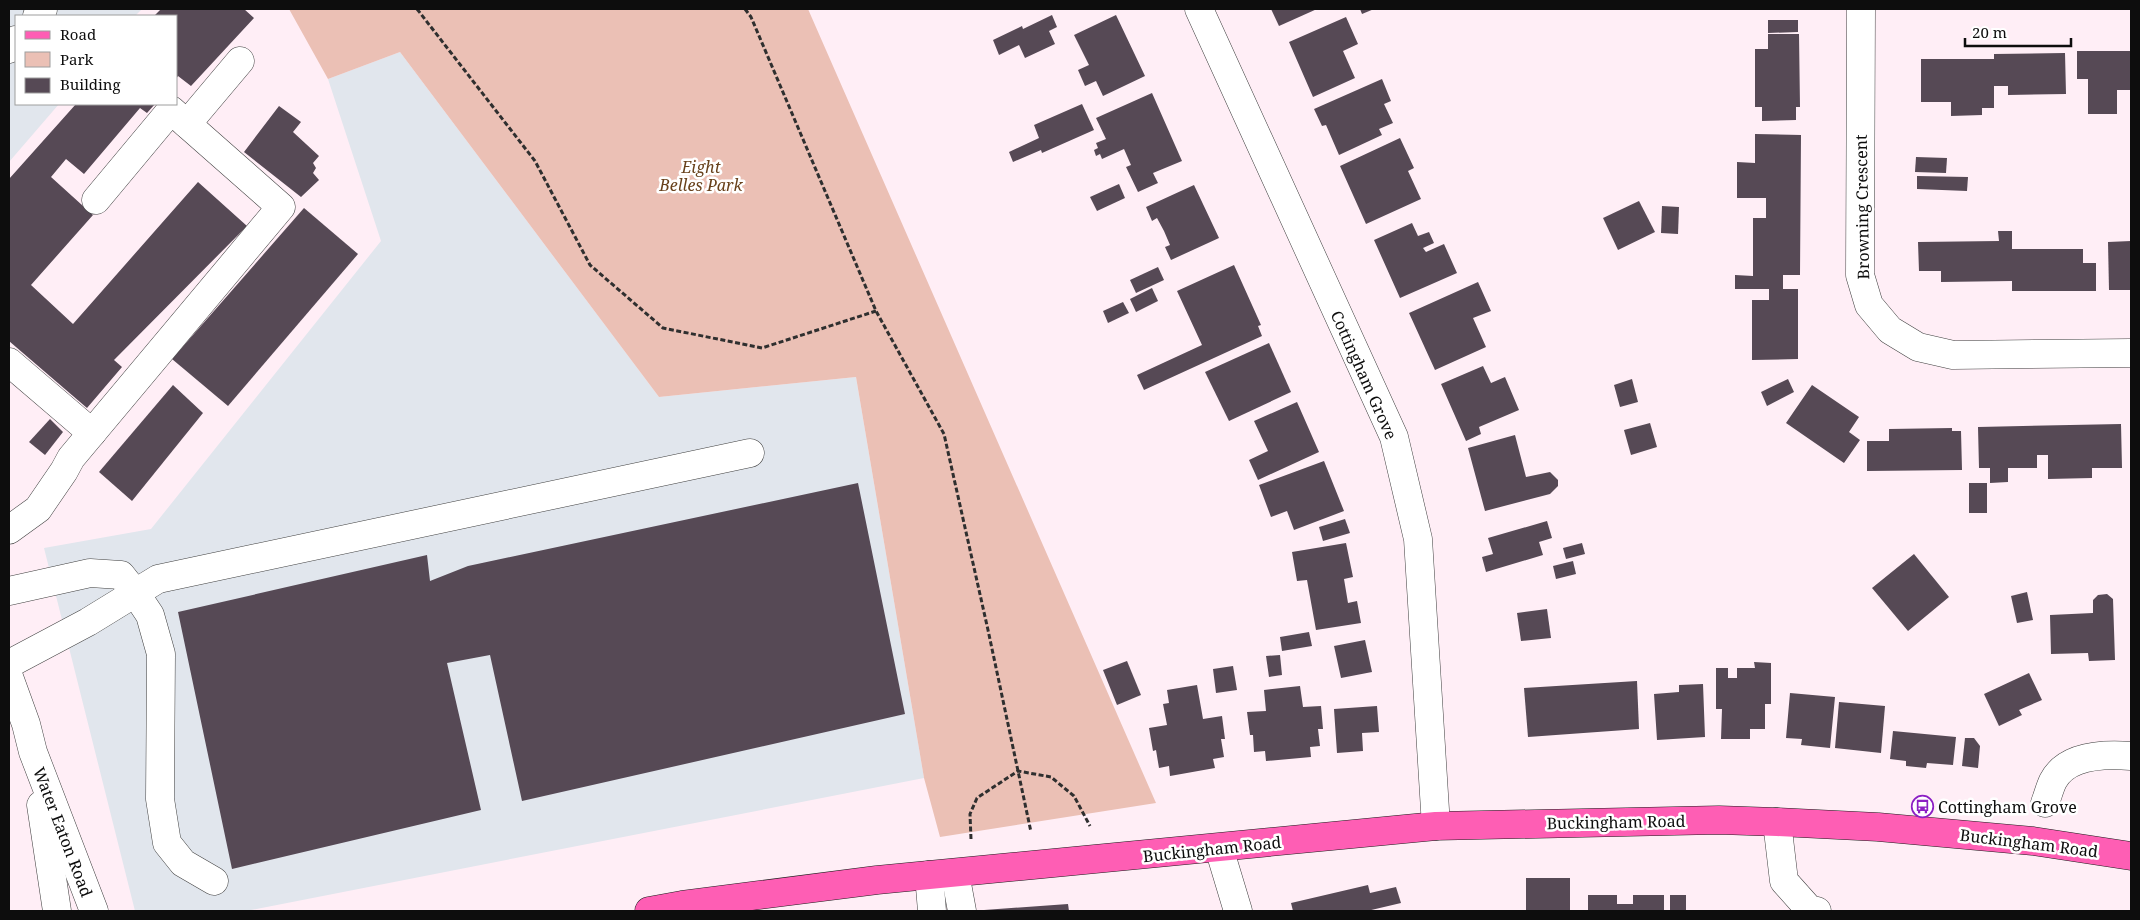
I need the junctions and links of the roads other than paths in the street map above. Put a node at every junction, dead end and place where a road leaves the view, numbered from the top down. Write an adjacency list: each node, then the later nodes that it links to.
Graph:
1 (1199, 9): 19 (street, Cottingham Grove)
2 (1861, 9): 6 (street, Browning Crescent)
3 (240, 61): 4 (street)
4 (187, 124): 5 (street); 8 (street)
5 (96, 200)
6 (2131, 353)
7 (9, 362): 8 (street)
8 (92, 433): 10 (street)
9 (750, 453): 12 (street)
10 (9, 530)
11 (9, 591): 12 (street)
12 (136, 594): 13 (street); 23 (street)
13 (9, 664)
14 (9, 677): 15 (street, Water Eaton Road)
15 (33, 752): 25 (street, Water Eaton Road); 26 (street, Water Eaton Road)
16 (2131, 756): 17 (street)
17 (2045, 803)
18 (1777, 822): 19 (main road, Buckingham Road); 21 (main road, Buckingham Road); 31 (street)
19 (1436, 826): 20 (main road, Buckingham Road)
20 (1219, 848): 22 (main road, Buckingham Road); 30 (street)
21 (2131, 856)
22 (942, 874): 24 (main road, Buckingham Road); 28 (street); 29 (street)
23 (214, 881)
24 (682, 908): 27 (main road, Buckingham Road)
25 (57, 911)
26 (94, 911)
27 (648, 911)
28 (932, 911)
29 (962, 911)
30 (1238, 911)
31 (1817, 911)

